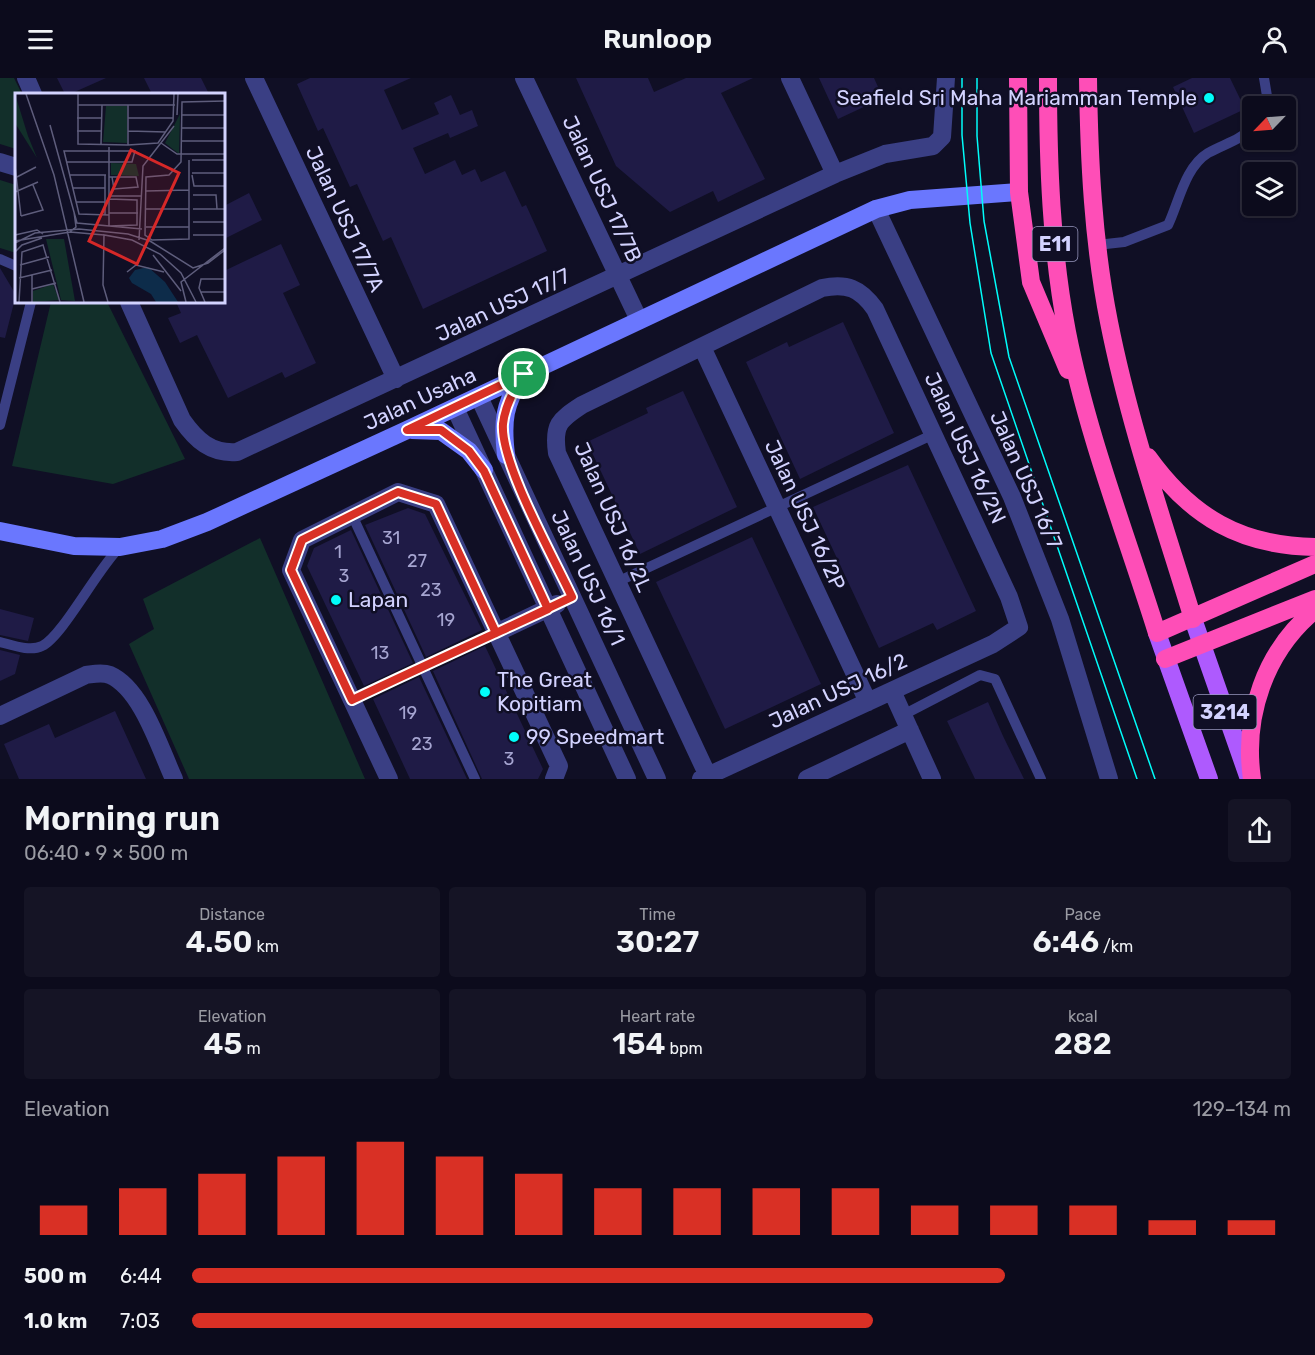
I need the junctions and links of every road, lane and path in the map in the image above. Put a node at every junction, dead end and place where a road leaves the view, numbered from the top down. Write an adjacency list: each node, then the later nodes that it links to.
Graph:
1 (26, 78): 11 (street)
2 (254, 78): 30 (street, Jalan USJ 17/7A)
3 (525, 78): 23 (street, Jalan USJ 17/7B)
4 (790, 78): 17 (street)
5 (946, 78): 17 (street, Jalan USJ 17/7)
6 (1018, 78): 18 (highway)
7 (1048, 78): 32 (highway, E11)
8 (1088, 78): 13 (highway, E11)
9 (1094, 78): 13 (highway)
10 (1264, 78): 12 (lane)
11 (33, 93)
12 (1267, 96)
13 (1088, 111): 20 (highway, E11)
14 (1242, 138): 20 (lane)
15 (0, 162): 16 (street)
16 (15, 167)
17 (836, 174): 23 (street, Jalan USJ 17/7)
18 (1019, 192): 19 (street, Jalan Usaha); 32 (highway)
19 (876, 209): 27 (street, Jalan Usaha); 74 (street, Jalan USJ 16/7)
20 (1097, 245): 37 (highway, E11)
21 (0, 259): 22 (lane)
22 (15, 266)
23 (619, 276): 27 (street, Jalan USJ 17/7B); 30 (street, Jalan USJ 17/7)
24 (833, 286): 28 (street, Jalan USJ 16/2L); 36 (street, Jalan USJ 16/2N)
25 (31, 303): 34 (lane)
26 (129, 303): 30 (street, Jalan USJ 17/7)
27 (639, 320): 29 (street, Jalan Usaha)
28 (702, 347): 40 (street, Jalan USJ 16/2P); 46 (street, Jalan USJ 16/2L)
29 (524, 374): 31 (street, Jalan Usaha); 38 (street)
30 (396, 379)
31 (479, 397): 33 (street, Jalan Usaha); 38 (street, Jalan USJ 16/1)
32 (1086, 407): 53 (highway, E11)
33 (454, 408): 35 (street, Jalan Usaha); 39 (street)
34 (0, 425)
35 (407, 430): 39 (street); 43 (street, Jalan Usaha)
36 (934, 434): 40 (lane); 55 (street, Jalan USJ 16/2N)
37 (1140, 446): 44 (highway); 51 (highway, E11)
38 (506, 455): 47 (street, Jalan USJ 16/1)
39 (484, 471): 49 (street)
40 (777, 507): 46 (lane); 61 (street, Jalan USJ 16/2P)
41 (352, 515): 52 (street); 58 (lane); 60 (street)
42 (0, 531): 43 (street, Jalan Usaha)
43 (120, 547): 54 (lane)
44 (1315, 548)
45 (1315, 564): 51 (highway)
46 (617, 582): 64 (street, Jalan USJ 16/2L)
47 (572, 597): 49 (street); 70 (street, Jalan USJ 16/1)
48 (1315, 599): 56 (highway)
49 (548, 609): 52 (street); 69 (street)
50 (1315, 610): 76 (highway)
51 (1192, 619): 53 (highway); 56 (main road, 3214)
52 (496, 633): 58 (lane); 68 (street)
53 (1157, 633): 57 (main road, 3214)
54 (0, 642)
55 (993, 644): 59 (street, Jalan USJ 16/2)
56 (1201, 645): 57 (highway); 76 (main road, 3214)
57 (1165, 659): 75 (main road, 3214)
58 (423, 667): 60 (lane); 67 (lane)
59 (892, 691): 61 (street, Jalan USJ 16/2); 63 (street)
60 (352, 700): 66 (street)
61 (868, 702): 64 (street, Jalan USJ 16/2)
62 (0, 716): 65 (street)
63 (906, 722): 71 (street); 72 (street); 73 (lane)
64 (704, 777)
65 (174, 779)
66 (388, 779)
67 (475, 779)
68 (554, 779)
69 (627, 779)
70 (657, 779)
71 (807, 779)
72 (932, 779)
73 (1041, 779)
74 (1108, 779)
75 (1209, 779)
76 (1250, 779)

